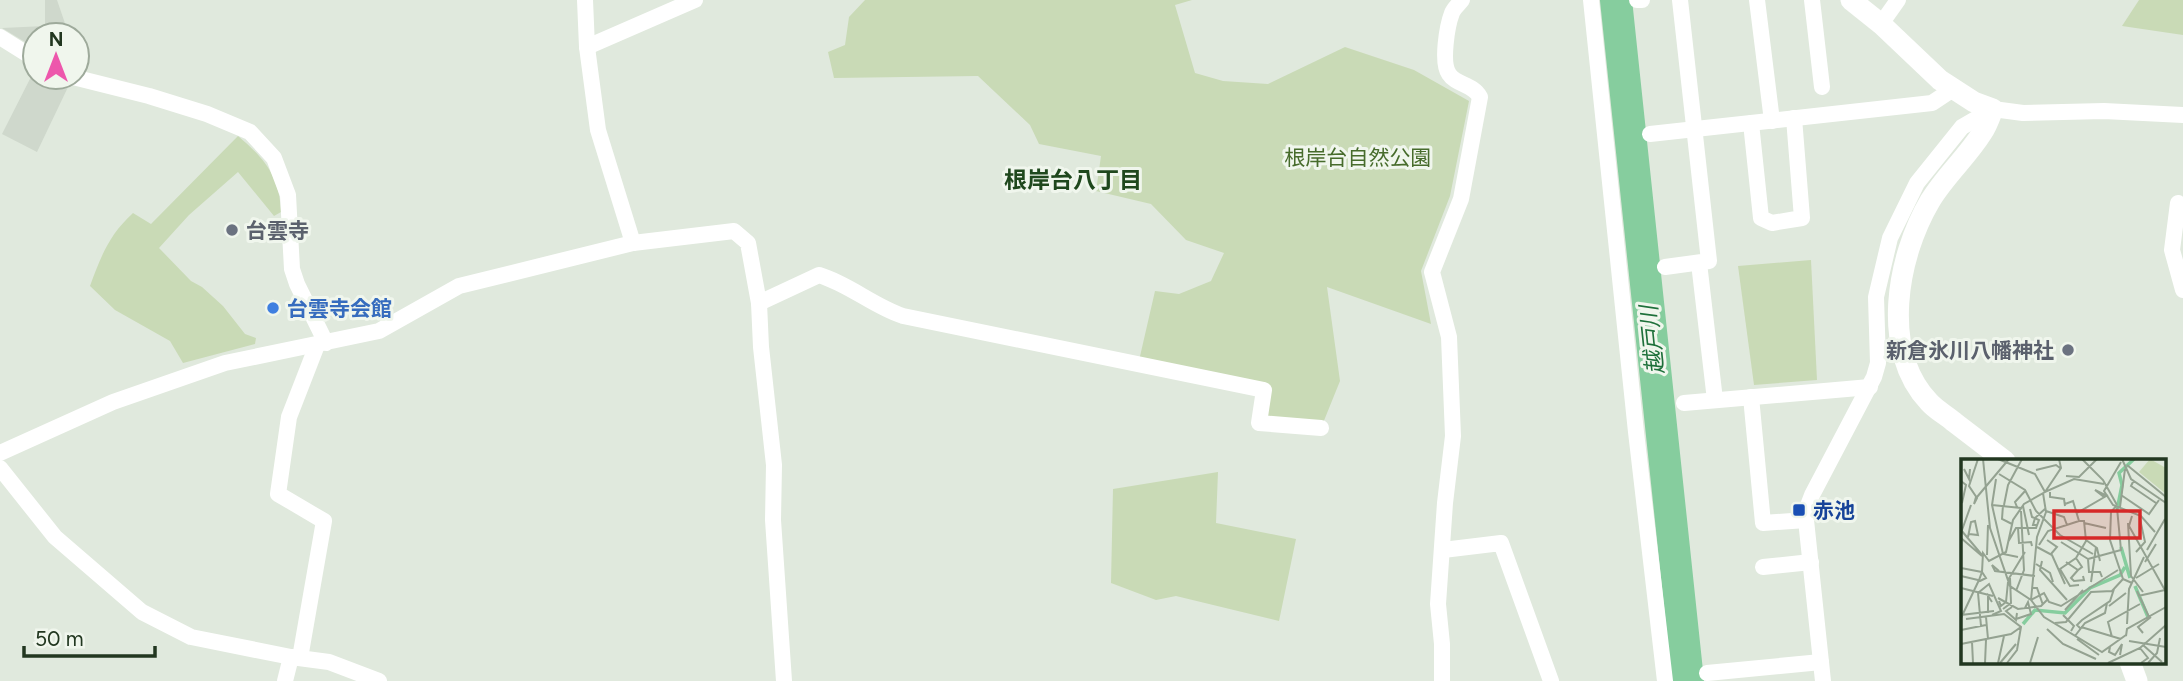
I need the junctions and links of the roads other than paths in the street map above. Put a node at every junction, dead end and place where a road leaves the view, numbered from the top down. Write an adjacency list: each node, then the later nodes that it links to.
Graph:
1 (585, 0): 14 (street)
2 (695, 0): 14 (street)
3 (1462, 0): 42 (street)
4 (1591, 0): 54 (street)
5 (1637, 0): 6 (street)
6 (1643, 0)
7 (1680, 0): 24 (street)
8 (1757, 0): 22 (street)
9 (1812, 0): 17 (street)
10 (1851, 0): 12 (street)
11 (1898, 0): 12 (street)
12 (1881, 24): 18 (street)
13 (0, 37): 15 (street)
14 (587, 47): 27 (street)
15 (21, 51)
16 (91, 82): 32 (street)
17 (1822, 87)
18 (1953, 89): 19 (street); 21 (street)
19 (1993, 109): 20 (street); 33 (street); 39 (street)
20 (2183, 115)
21 (1794, 118): 22 (street); 23 (street)
22 (1772, 121): 23 (street)
23 (1751, 123): 24 (street)
24 (1696, 130): 25 (street); 28 (street)
25 (1650, 134)
26 (2178, 203): 30 (street)
27 (633, 243): 31 (street); 32 (street)
28 (1699, 262): 29 (street); 35 (street)
29 (1665, 267)
30 (2183, 290)
31 (759, 303): 37 (street); 51 (street)
32 (321, 344): 38 (street); 45 (street)
33 (1870, 387): 34 (street); 41 (street)
34 (1751, 397): 35 (street); 41 (street)
35 (1715, 400): 36 (street)
36 (1684, 403)
37 (1321, 428)
38 (0, 453)
39 (2004, 459)
40 (0, 468): 45 (street)
41 (1806, 520): 43 (street)
42 (1443, 550): 52 (street); 53 (street)
43 (1811, 562): 44 (street); 46 (street)
44 (1763, 567)
45 (295, 658): 49 (street); 50 (street)
46 (1821, 662): 48 (street); 55 (street)
47 (2131, 664): 56 (street)
48 (1716, 675)
49 (285, 681)
50 (379, 681)
51 (784, 681)
52 (1442, 681)
53 (1551, 681)
54 (1665, 681)
55 (1823, 681)
56 (2137, 681)

